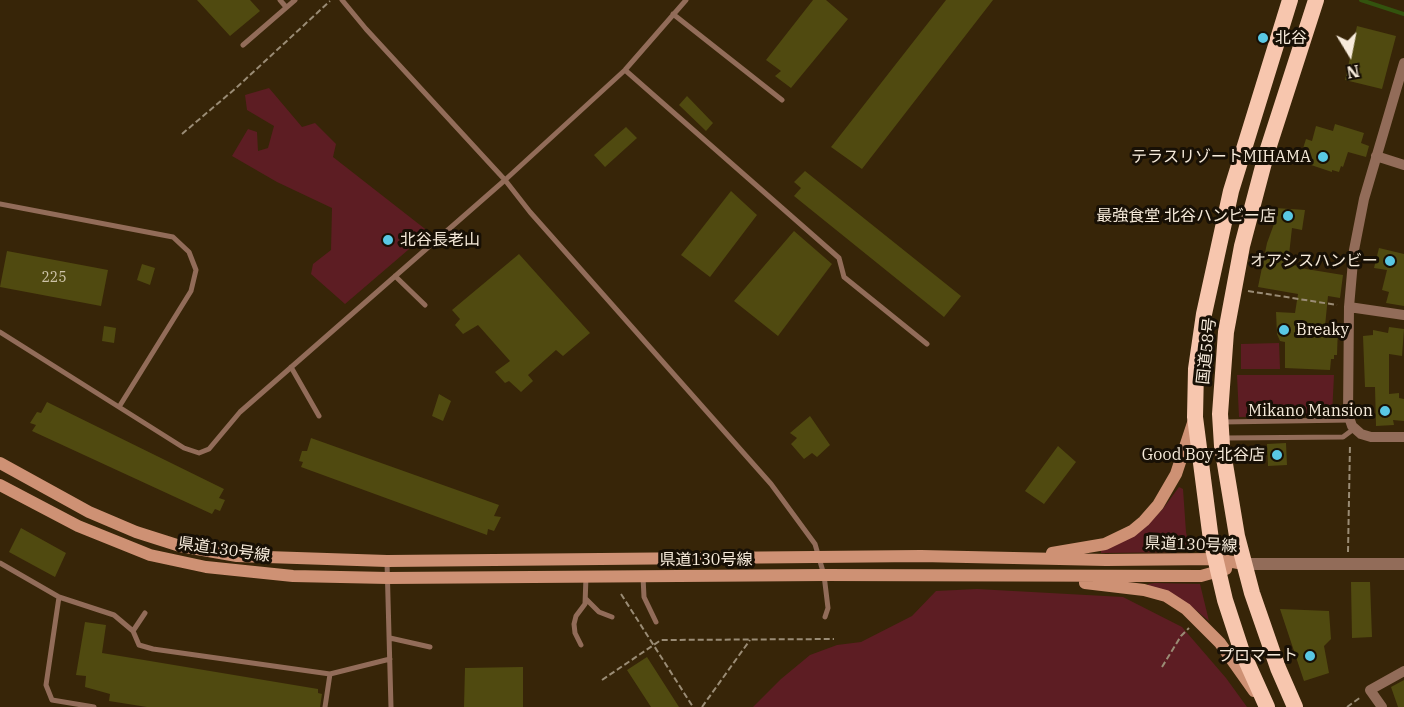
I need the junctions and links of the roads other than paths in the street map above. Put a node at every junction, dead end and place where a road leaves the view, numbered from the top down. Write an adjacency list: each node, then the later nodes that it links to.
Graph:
1 (280, 0): 7 (lane)
2 (295, 0): 7 (lane)
3 (342, 0): 15 (lane)
4 (686, 0): 8 (lane)
5 (1290, 0): 26 (highway, 国道58号)
6 (1316, 0): 28 (highway, 国道58号)
7 (286, 8): 9 (lane)
8 (674, 14): 11 (lane); 12 (lane)
9 (243, 45)
10 (1404, 63): 13 (street)
11 (625, 70): 15 (lane); 22 (lane)
12 (782, 100)
13 (1376, 156): 14 (street); 19 (street)
14 (1404, 165)
15 (506, 180): 17 (lane); 32 (lane)
16 (0, 204): 24 (lane)
17 (395, 276): 18 (lane); 23 (lane)
18 (424, 305)
19 (1349, 307): 20 (street); 27 (street)
20 (1404, 315)
21 (0, 332): 24 (lane)
22 (927, 344)
23 (291, 367): 24 (lane); 25 (lane)
24 (119, 407)
25 (319, 416)
26 (1195, 417): 33 (main road); 38 (highway, 国道58号)
27 (1352, 424): 28 (lane); 28 (lane); 29 (street)
28 (1221, 430): 36 (highway, 国道58号)
29 (1404, 437)
30 (0, 463): 34 (main road, 県道130号線)
31 (0, 485): 43 (main road, 県道130号線)
32 (820, 556): 33 (main road, 県道130号線); 34 (main road, 県道130号線); 39 (lane)
33 (1009, 558): 38 (main road, 県道130号線)
34 (387, 561): 43 (lane)
35 (0, 563): 44 (lane)
36 (1244, 564): 37 (street); 38 (main road, 県道130号線); 61 (highway, 国道58号)
37 (1404, 564)
38 (1217, 565): 40 (main road, 県道130号線); 60 (highway, 国道58号)
39 (825, 575): 40 (main road, 県道130号線); 42 (main road, 県道130号線); 48 (lane)
40 (1001, 576): 60 (main road)
41 (586, 577): 42 (main road, 県道130号線); 43 (main road, 県道130号線); 45 (lane)
42 (643, 577): 49 (lane)
43 (388, 578): 51 (lane)
44 (59, 597): 50 (lane); 57 (lane)
45 (586, 599): 47 (lane); 52 (lane)
46 (145, 613): 50 (lane)
47 (612, 617)
48 (825, 617)
49 (656, 622)
50 (133, 631): 56 (lane)
51 (390, 638): 53 (lane); 54 (lane)
52 (580, 645)
53 (430, 647)
54 (390, 659): 56 (lane); 59 (lane)
55 (1404, 671): 62 (street)
56 (330, 674): 58 (lane)
57 (94, 707)
58 (325, 707)
59 (390, 707)
60 (1266, 707)
61 (1295, 707)
62 (1382, 707)

